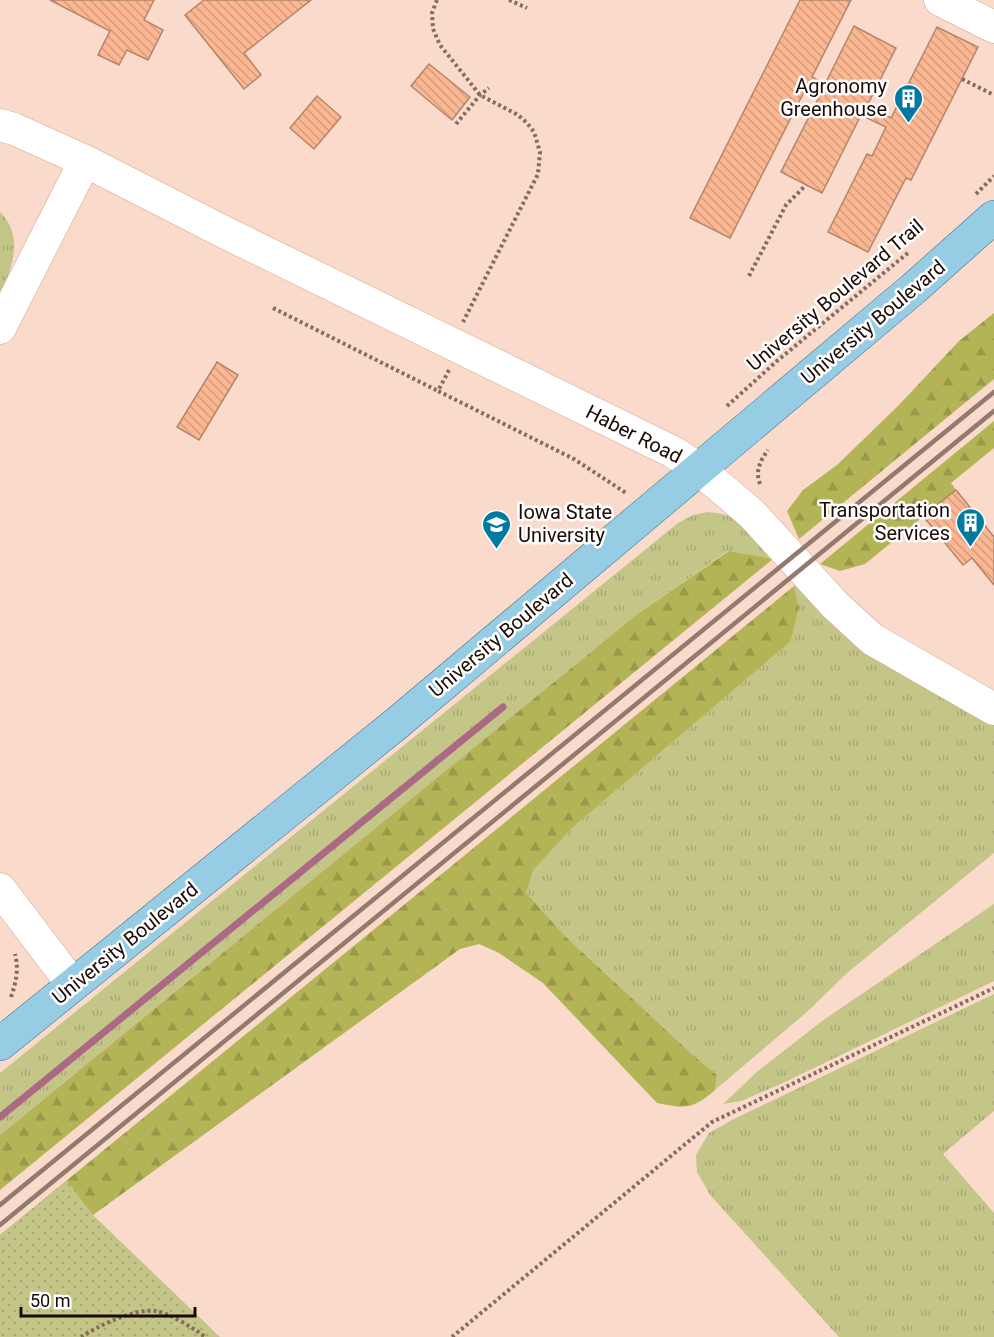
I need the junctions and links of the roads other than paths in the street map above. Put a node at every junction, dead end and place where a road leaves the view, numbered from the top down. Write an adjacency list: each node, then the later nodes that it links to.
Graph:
1 (940, 0): 2 (street)
2 (994, 27)
3 (0, 125): 4 (street, Haber Road)
4 (85, 161): 6 (street); 7 (street, Haber Road)
5 (984, 206): 7 (main road, University Boulevard)
6 (0, 328)
7 (699, 469): 8 (street, Haber Road); 10 (main road, University Boulevard)
8 (994, 709)
9 (0, 889): 10 (street)
10 (73, 985): 11 (main road, University Boulevard)
11 (0, 1044)

